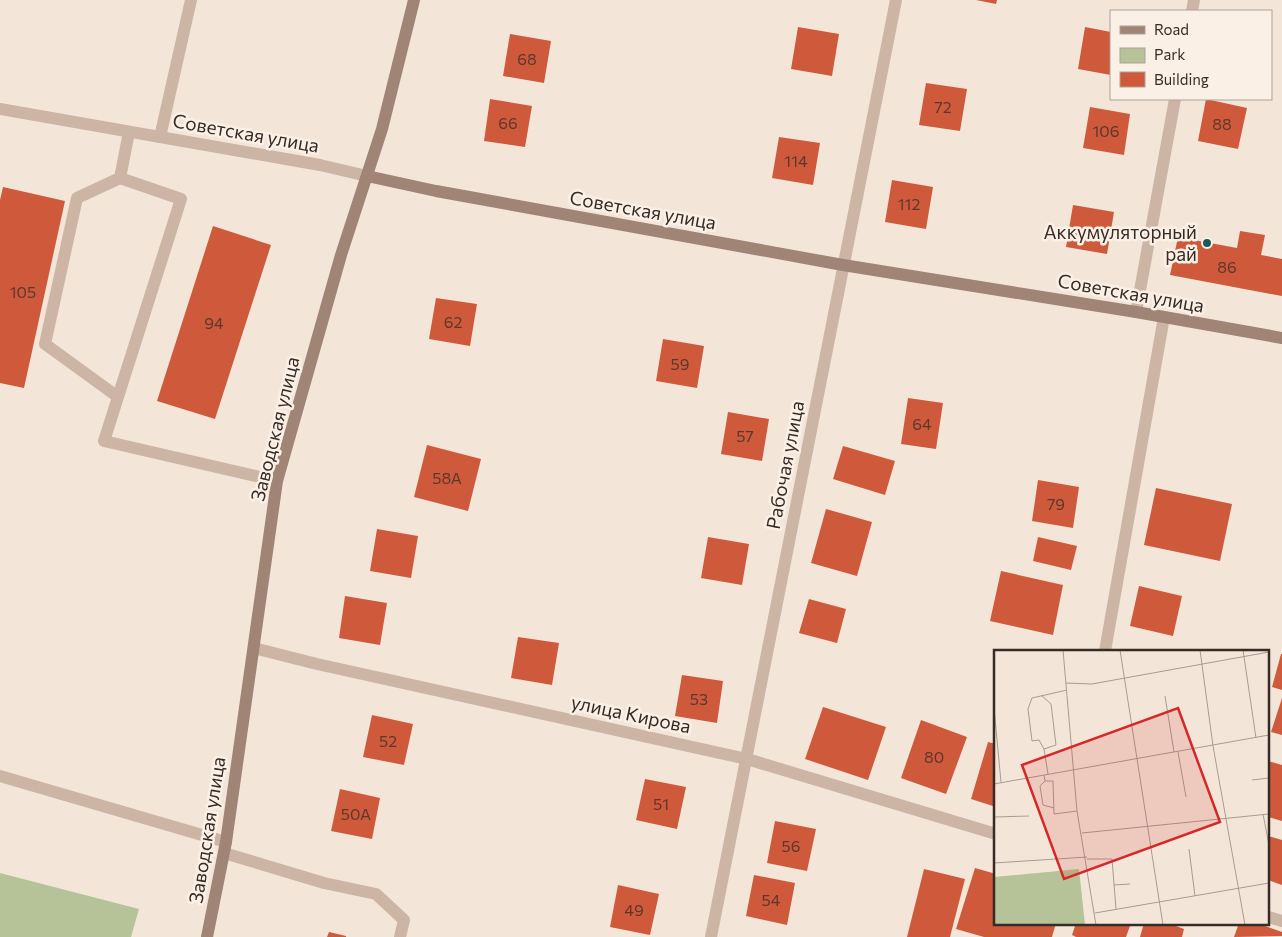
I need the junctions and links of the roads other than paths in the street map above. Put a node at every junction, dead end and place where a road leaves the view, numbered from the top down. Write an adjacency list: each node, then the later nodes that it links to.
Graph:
1 (191, 0): 7 (street)
2 (414, 0): 8 (street, Заводская улица)
3 (896, 0): 10 (street, Рабочая улица)
4 (1175, 100): 11 (street)
5 (0, 109): 6 (street, Советская улица)
6 (128, 132): 7 (street, Советская улица); 9 (street)
7 (160, 137): 8 (street, Советская улица)
8 (367, 176): 10 (street, Советская улица); 15 (street, Заводская улица)
9 (120, 178): 14 (street); 14 (street)
10 (843, 265): 11 (street, Советская улица); 18 (street, Рабочая улица)
11 (1136, 312): 12 (street, Советская улица)
12 (1164, 317): 13 (street, Советская улица); 17 (street)
13 (1282, 338)
14 (118, 397): 15 (street)
15 (277, 482): 16 (street, Заводская улица)
16 (254, 648): 18 (street, улица Кирова); 21 (street, Заводская улица)
17 (1104, 650)
18 (747, 759): 20 (street, улица Кирова); 26 (street, Рабочая улица)
19 (0, 776): 21 (street)
20 (994, 833)
21 (225, 847): 24 (street, Заводская улица); 25 (street)
22 (1270, 917): 23 (street)
23 (1282, 921)
24 (207, 937)
25 (400, 937)
26 (711, 937)

